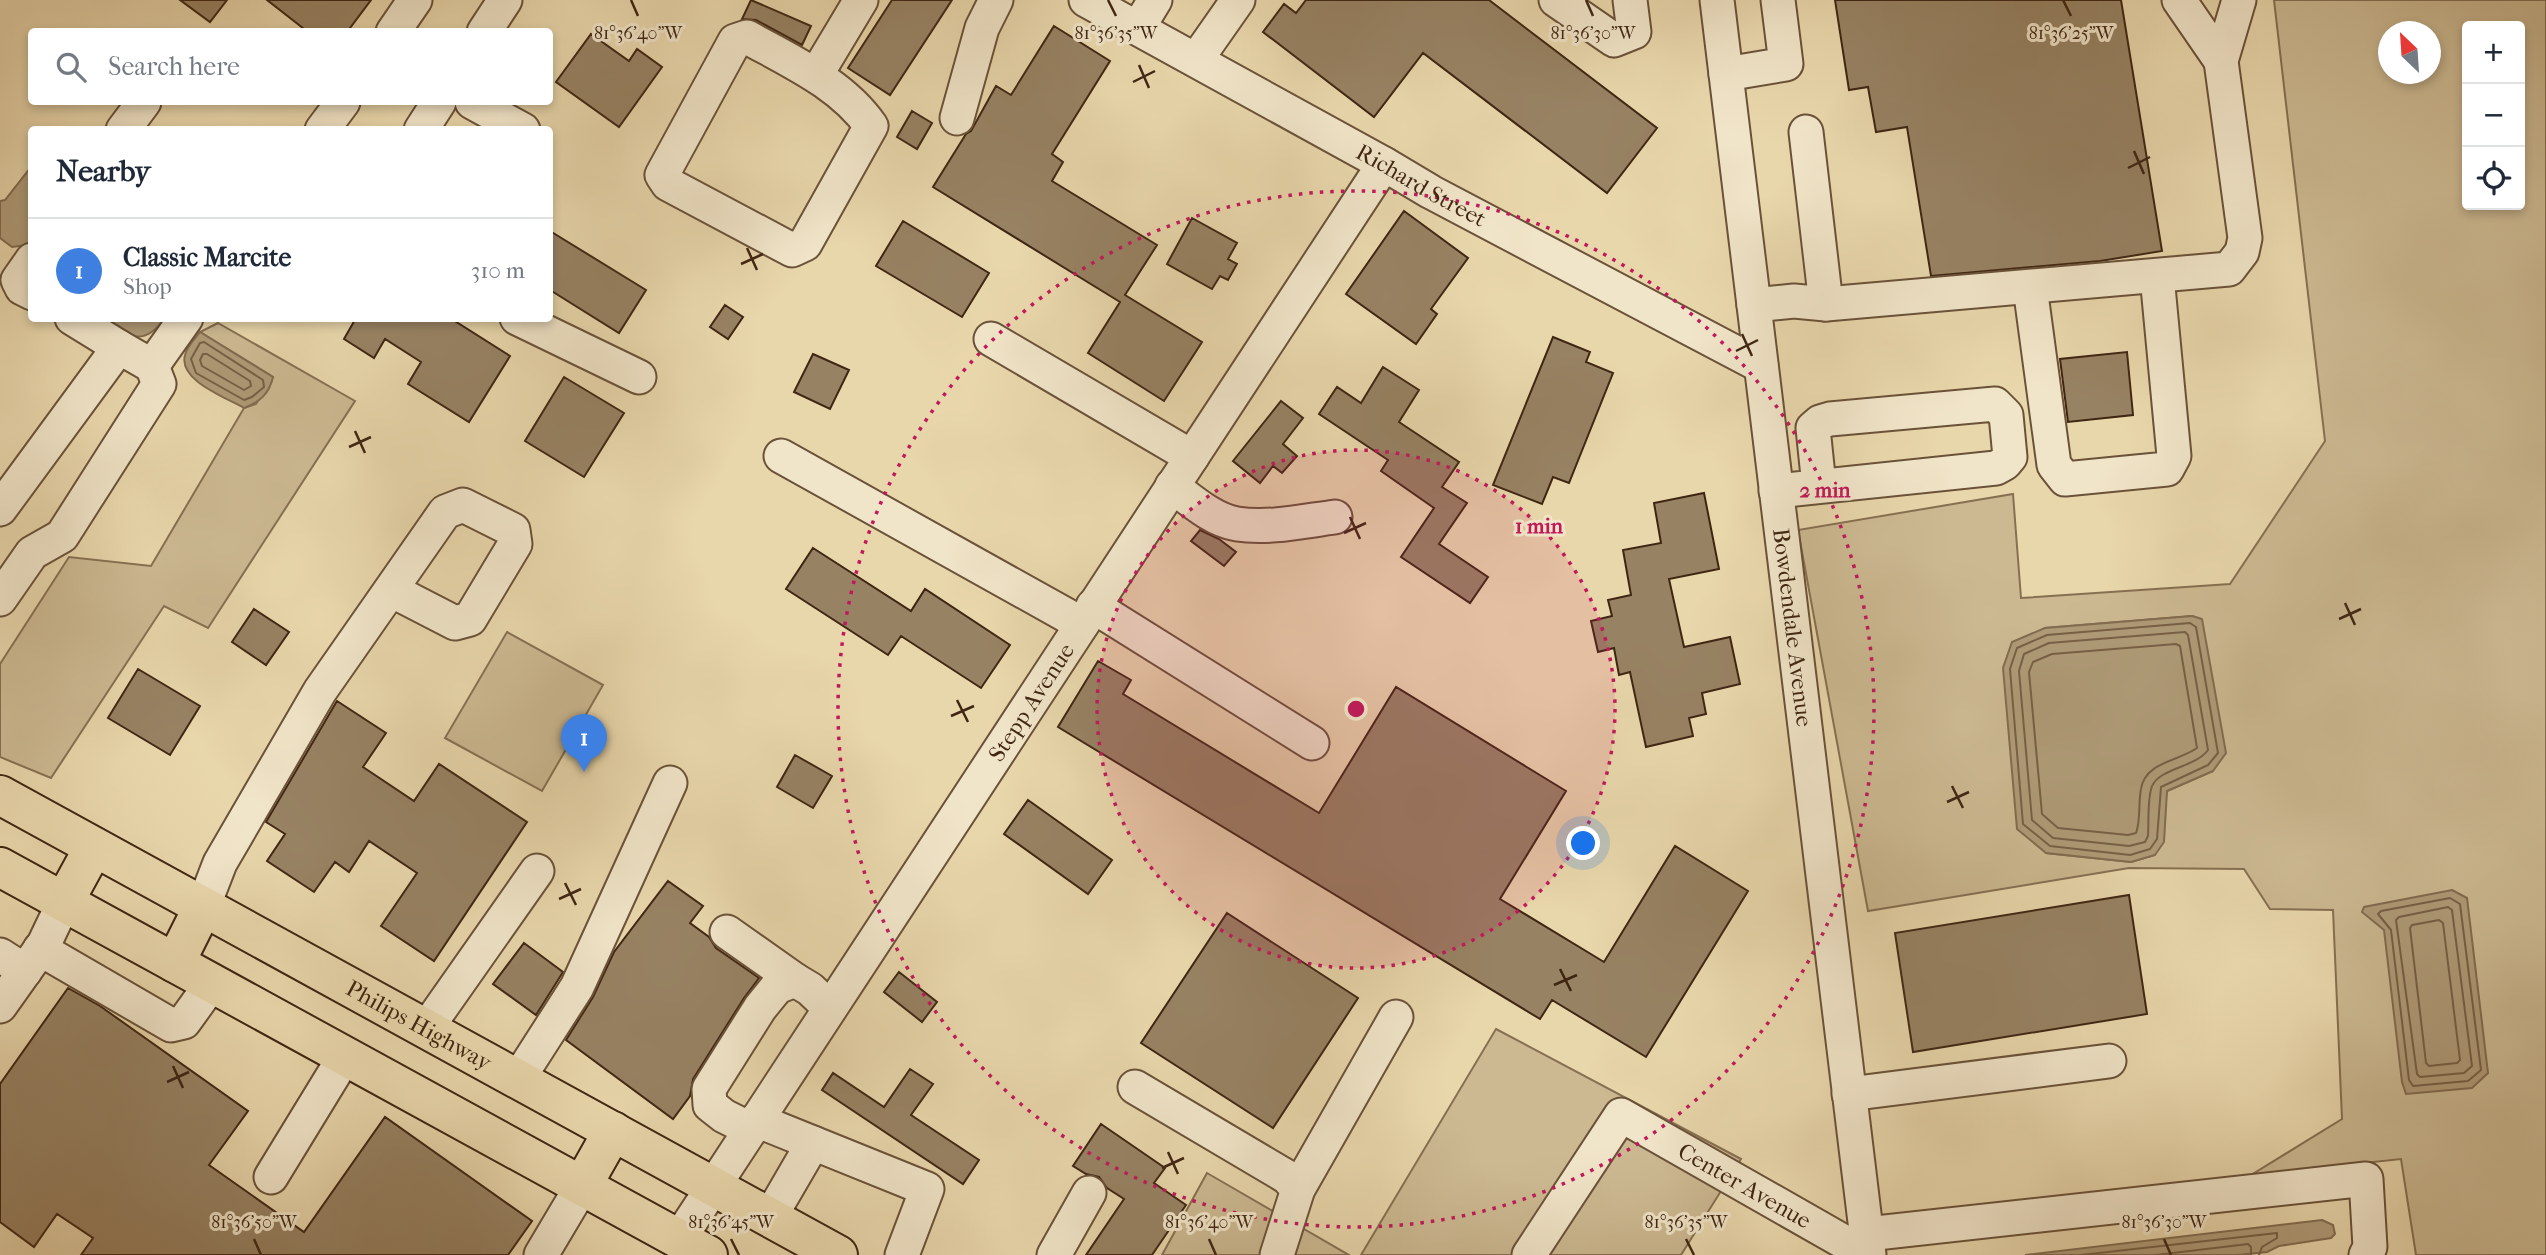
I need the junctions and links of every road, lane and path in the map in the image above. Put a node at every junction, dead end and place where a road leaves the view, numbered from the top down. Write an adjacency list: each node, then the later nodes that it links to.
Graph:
1 (415, 0): 14 (street)
2 (505, 0): 15 (street)
3 (861, 0): 20 (street)
4 (996, 0): 25 (street)
5 (1086, 0): 16 (street, Richard Street)
6 (1156, 0): 16 (street)
7 (1238, 0): 17 (street)
8 (1556, 0): 9 (street)
9 (1630, 0)
10 (1717, 0): 19 (street, Bowdendale Avenue)
11 (1778, 0): 19 (street)
12 (2179, 0): 18 (street)
13 (2239, 0): 18 (street)
14 (396, 28)
15 (487, 28)
16 (1138, 29): 17 (street, Richard Street)
17 (1196, 61): 31 (street, Richard Street)
18 (2221, 61): 33 (street)
19 (1726, 74): 37 (street, Bowdendale Avenue)
20 (816, 75): 20 (street)
21 (142, 105): 26 (street)
22 (341, 105): 27 (street)
23 (437, 105): 28 (street)
24 (477, 105): 29 (street)
25 (957, 118)
26 (126, 126)
27 (325, 126)
28 (424, 126)
29 (516, 126)
30 (1806, 132): 36 (street)
31 (1384, 164): 44 (street, Richard Street); 47 (street, Stepp Avenue)
32 (28, 266): 35 (street)
33 (2157, 276): 34 (street); 34 (street)
34 (2030, 287): 36 (street)
35 (28, 291)
36 (1826, 304): 37 (street)
37 (1754, 306): 44 (street, Bowdendale Avenue)
38 (78, 322): 42 (street)
39 (183, 322): 43 (street)
40 (525, 322): 45 (street)
41 (991, 339): 47 (street)
42 (119, 347): 43 (street); 51 (street)
43 (152, 366): 54 (street)
44 (1761, 366): 50 (street, Bowdendale Avenue)
45 (639, 377)
46 (781, 456): 55 (street)
47 (1192, 457): 48 (street, Stepp Avenue)
48 (1172, 486): 52 (street); 55 (street, Stepp Avenue)
49 (1819, 486): 49 (street); 50 (street)
50 (1776, 491): 77 (street, Bowdendale Avenue)
51 (1, 504)
52 (1335, 517)
53 (391, 590): 63 (street)
54 (0, 599)
55 (1087, 615): 56 (street); 70 (street, Stepp Avenue)
56 (1312, 743)
57 (670, 783): 75 (street)
58 (0, 795): 59 (main road, Philips Highway)
59 (94, 847): 62 (main road); 63 (main road, Philips Highway)
60 (0, 867): 62 (main road)
61 (537, 871): 72 (street)
62 (64, 902): 65 (street); 66 (main road)
63 (203, 907): 66 (main road); 72 (main road, Philips Highway)
64 (727, 932): 67 (street)
65 (22, 958): 68 (street); 69 (street)
66 (175, 963): 68 (main road)
67 (795, 980): 70 (street); 78 (street)
68 (212, 983): 73 (main road)
69 (0, 1006)
70 (830, 1007): 78 (street, Stepp Avenue)
71 (1396, 1017): 84 (street)
72 (426, 1029): 75 (main road, Philips Highway)
73 (345, 1056): 81 (street); 82 (main road)
74 (2109, 1061): 77 (street)
75 (519, 1079): 79 (main road, Philips Highway)
76 (1135, 1087): 84 (street)
77 (1849, 1094): 88 (street, Bowdendale Avenue)
78 (753, 1124): 80 (street); 83 (street, Stepp Avenue)
79 (613, 1131): 82 (main road); 83 (main road, Philips Highway)
80 (813, 1143): 86 (street); 91 (street)
81 (271, 1177)
82 (582, 1186): 87 (main road); 89 (street)
83 (713, 1186): 86 (main road, Philips Highway); 87 (street, Stepp Avenue)
84 (1298, 1189): 93 (street)
85 (1089, 1193): 92 (street)
86 (770, 1217): 90 (main road, Philips Highway)
87 (694, 1247)
88 (1868, 1248): 94 (street, Center Avenue); 95 (street)
89 (541, 1255)
90 (838, 1255)
91 (902, 1255)
92 (1054, 1255)
93 (1276, 1255)
94 (1529, 1255)
95 (2366, 1255)

